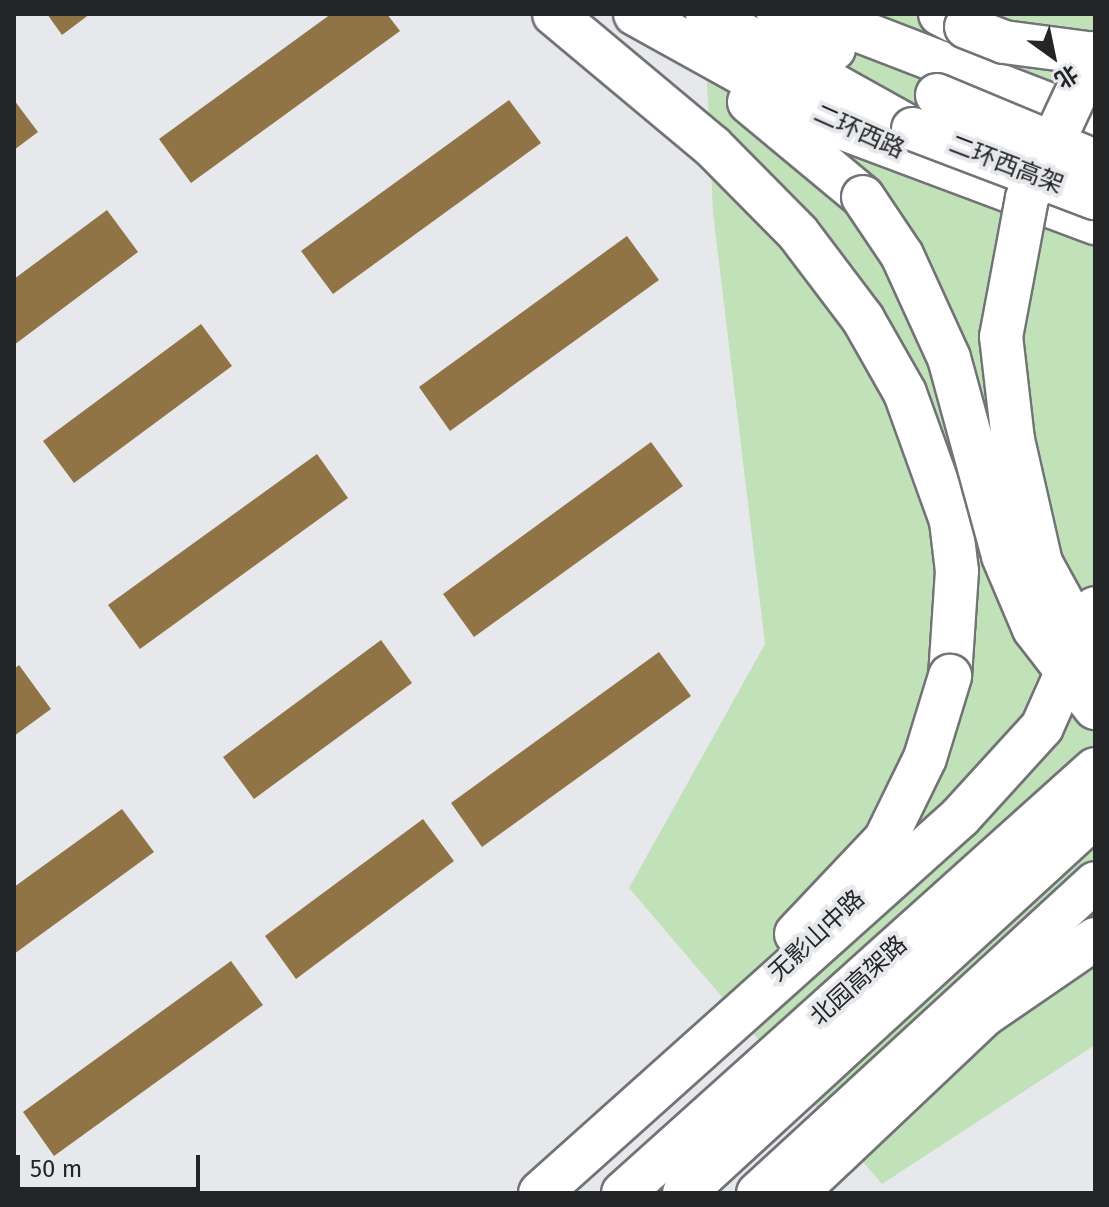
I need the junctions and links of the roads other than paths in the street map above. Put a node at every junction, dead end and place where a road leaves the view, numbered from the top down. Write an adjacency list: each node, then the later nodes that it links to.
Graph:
1 (554, 14): 23 (highway, bridge)
2 (609, 14): 16 (highway, bridge)
3 (635, 14): 12 (highway, 二环西路)
4 (707, 14): 11 (highway, 二环西高架, bridge)
5 (778, 14): 10 (highway, 二环西高架, bridge)
6 (815, 14): 9 (highway)
7 (940, 14): 8 (highway, bridge)
8 (1095, 54): 14 (highway, bridge)
9 (1095, 122)
10 (1095, 161)
11 (1095, 198)
12 (1095, 223)
13 (1095, 608): 23 (highway, bridge)
14 (1095, 660)
15 (1095, 679): 24 (main road, 无影山中路)
16 (1095, 708)
17 (1095, 769): 25 (highway, 北园高架路)
18 (1095, 816): 26 (highway, 北园高架路)
19 (1095, 882): 27 (main road)
20 (1095, 939): 22 (highway)
21 (1095, 958): 22 (highway)
22 (1047, 970): 28 (highway)
23 (585, 1152): 24 (highway, bridge)
24 (540, 1193)
25 (623, 1193)
26 (684, 1193)
27 (757, 1193)
28 (796, 1193)

